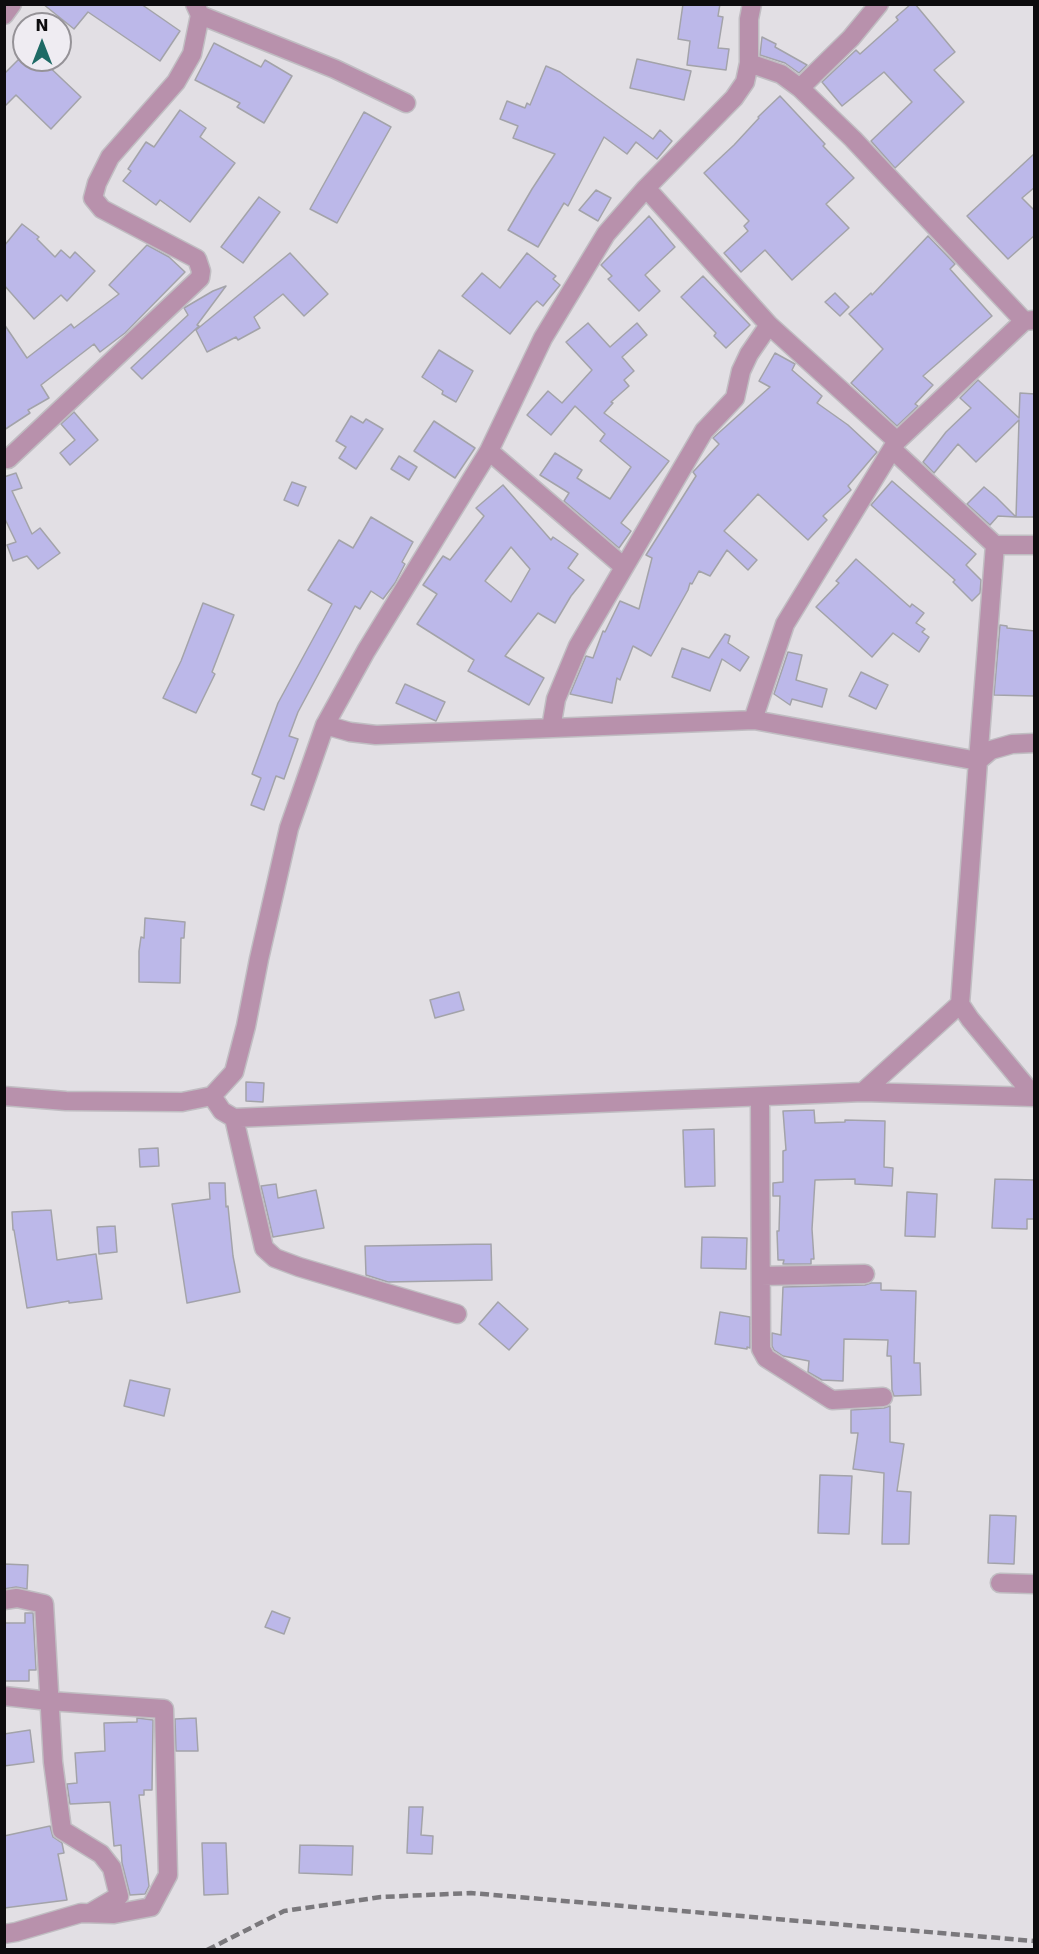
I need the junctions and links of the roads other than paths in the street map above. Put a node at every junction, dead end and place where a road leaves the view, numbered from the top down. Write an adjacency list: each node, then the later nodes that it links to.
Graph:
1 (12, 4): 5 (street)
2 (752, 4): 6 (street)
3 (879, 4): 7 (street)
4 (198, 10): 8 (street); 14 (street)
5 (4, 15)
6 (749, 63): 7 (street); 9 (street)
7 (800, 88): 10 (street)
8 (406, 103)
9 (646, 188): 11 (street); 13 (street)
10 (1029, 321): 12 (street)
11 (769, 326): 12 (street); 17 (street)
12 (894, 445): 15 (street); 18 (street)
13 (489, 452): 17 (street); 19 (street)
14 (4, 459)
15 (995, 545): 16 (street); 22 (street)
16 (1035, 545)
17 (624, 567): 20 (street)
18 (753, 720): 20 (street); 22 (street)
19 (325, 725): 20 (street); 26 (street)
20 (551, 728)
21 (1035, 743): 22 (street)
22 (978, 761): 23 (street)
23 (960, 1004): 24 (street); 28 (street)
24 (863, 1092): 27 (street); 28 (street)
25 (4, 1096): 26 (street)
26 (212, 1096): 29 (street)
27 (760, 1097): 29 (street); 31 (street)
28 (1035, 1097)
29 (234, 1119): 32 (street)
30 (865, 1274): 31 (street)
31 (762, 1276): 33 (street)
32 (457, 1314)
33 (883, 1397)
34 (1000, 1583): 35 (street)
35 (1035, 1584)
36 (4, 1600): 38 (street)
37 (4, 1696): 38 (street)
38 (49, 1701): 39 (street); 39 (street)
39 (89, 1913): 40 (street)
40 (4, 1934)

